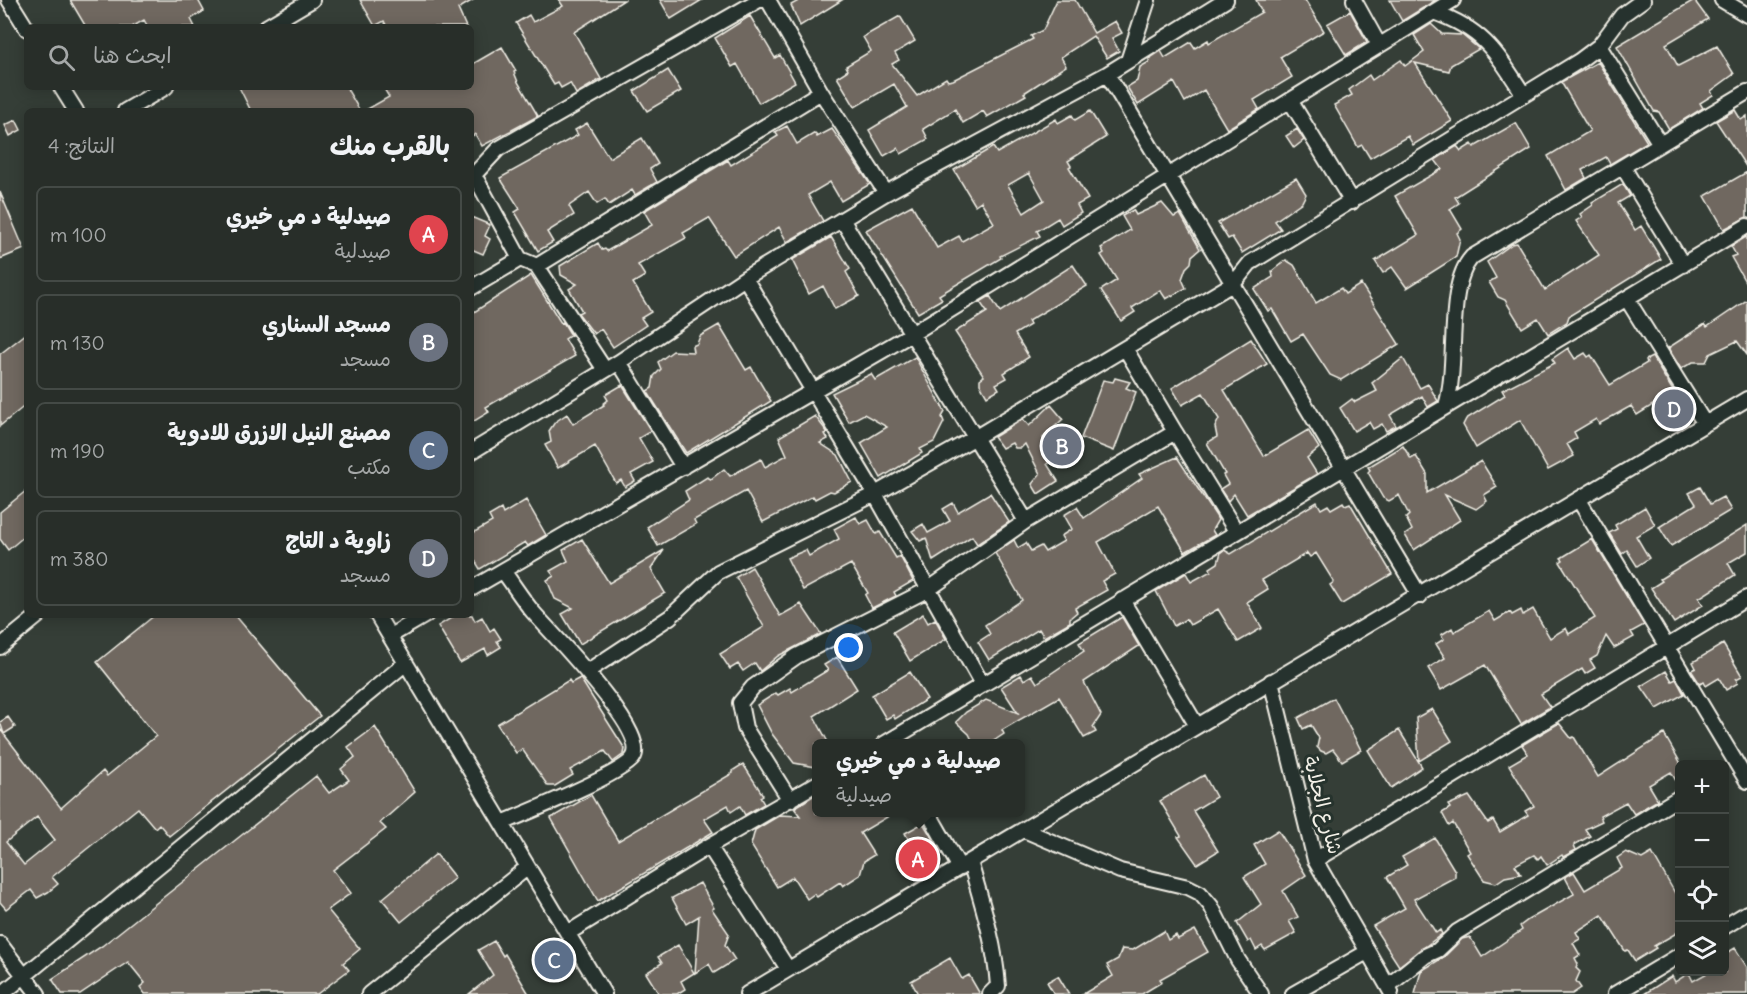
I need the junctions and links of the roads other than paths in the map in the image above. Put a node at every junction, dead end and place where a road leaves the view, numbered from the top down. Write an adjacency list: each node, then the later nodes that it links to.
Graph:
1 (9, 0): 13 (street)
2 (312, 0): 14 (street)
3 (759, 0): 29 (street)
4 (768, 0): 21 (street)
5 (1148, 0): 17 (street)
6 (1226, 0): 17 (street)
7 (1354, 0): 15 (street)
8 (1453, 0): 11 (street)
9 (1643, 0): 16 (street)
10 (1722, 0): 12 (street)
11 (1434, 12): 15 (street); 23 (street)
12 (1747, 15)
13 (24, 24)
14 (271, 24)
15 (1379, 45): 24 (street)
16 (1599, 46): 23 (street); 27 (street)
17 (1128, 61): 18 (street)
18 (1107, 74): 30 (street); 32 (street)
19 (64, 90): 25 (street)
20 (161, 90): 26 (street)
21 (821, 92): 32 (street); 38 (street)
22 (1747, 92): 27 (street)
23 (1524, 95): 33 (street)
24 (1291, 102): 30 (street); 33 (street)
25 (74, 108)
26 (130, 108)
27 (1660, 144): 28 (street)
28 (1623, 167): 37 (street); 49 (street)
29 (474, 174)
30 (1168, 177): 40 (street); 43 (street)
31 (474, 179): 36 (street)
32 (886, 193): 34 (street)
33 (1352, 202): 40 (street)
34 (843, 221): 39 (street); 43 (street)
35 (1747, 226): 37 (street)
36 (520, 259): 38 (street); 41 (street)
37 (1683, 265): 42 (street)
38 (537, 266): 46 (street)
39 (745, 278): 45 (street); 47 (street)
40 (1234, 283): 44 (street); 55 (street)
41 (474, 286)
42 (1627, 299): 49 (street); 50 (street)
43 (913, 333): 47 (street); 52 (street)
44 (1125, 348): 51 (street); 52 (street)
45 (620, 362): 46 (street); 54 (street)
46 (605, 370): 53 (street)
47 (813, 392): 54 (street); 56 (street)
48 (1747, 399): 50 (street)
49 (1446, 406): 55 (street)
50 (1705, 424): 57 (street)
51 (1176, 432): 58 (street); 59 (street)
52 (976, 437): 56 (street); 58 (street)
53 (474, 450)
54 (683, 467): 60 (street)
55 (1343, 467): 59 (street); 63 (street)
56 (874, 494): 62 (street); 73 (street)
57 (1579, 500): 63 (street); 70 (street)
58 (1026, 521): 62 (street)
59 (1236, 531): 65 (street)
60 (503, 571): 61 (street); 73 (street)
61 (474, 587)
62 (929, 589): 75 (street); 81 (street)
63 (1420, 596): 74 (street)
64 (1747, 598): 70 (street)
65 (1122, 600): 75 (street); 76 (street)
66 (35, 618): 71 (street)
67 (379, 618): 69 (street)
68 (421, 618): 69 (street)
69 (390, 636): 72 (street)
70 (1666, 646): 78 (street); 87 (street)
71 (0, 647)
72 (406, 663): 84 (street); 97 (street)
73 (588, 671): 84 (street)
74 (1271, 681): 76 (street); 87 (street, شارع الجلابة)
75 (982, 684): 77 (street)
76 (1197, 726): 85 (street)
77 (893, 739)
78 (1730, 766): 79 (street)
79 (1747, 781)
80 (812, 786): 81 (street)
81 (790, 800): 86 (street)
82 (1675, 800): 98 (street)
83 (930, 817): 88 (street)
84 (502, 823): 89 (street)
85 (1024, 830): 88 (street); 105 (street)
86 (708, 846): 92 (street); 96 (street)
87 (1315, 860): 94 (street, شارع الجلابة)
88 (965, 865): 96 (street); 99 (street)
89 (528, 867): 92 (street); 102 (street)
90 (1747, 913): 91 (street)
91 (1729, 924)
92 (568, 933): 103 (street)
93 (0, 944): 97 (street)
94 (1367, 952): 98 (street, شارع الجلابة); 106 (street)
95 (1675, 958): 107 (street)
96 (788, 969): 104 (street)
97 (24, 976): 100 (street); 101 (street)
98 (1390, 990)
99 (996, 991)
100 (2, 994)
101 (38, 994)
102 (369, 994)
103 (604, 994)
104 (747, 994)
105 (1261, 994)
106 (1293, 994)
107 (1615, 994)

